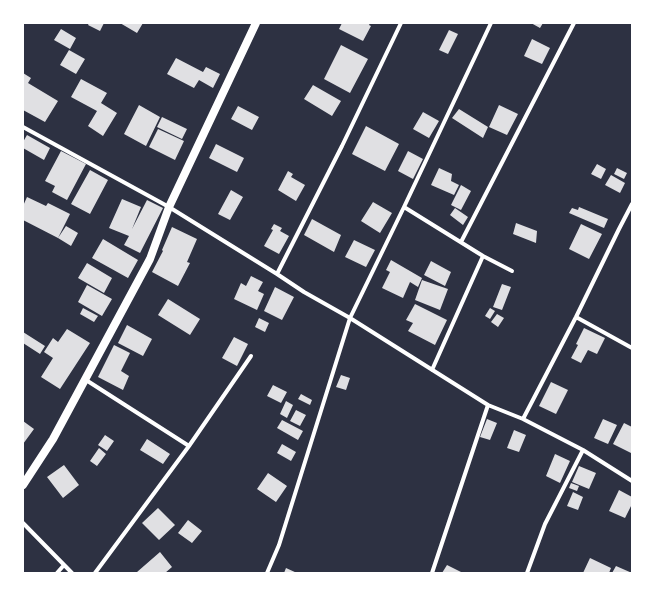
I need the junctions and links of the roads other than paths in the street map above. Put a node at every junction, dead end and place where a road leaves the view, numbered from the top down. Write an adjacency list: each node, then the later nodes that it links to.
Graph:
1 (256, 23): 7 (main road)
2 (401, 23): 12 (street)
3 (491, 23): 8 (street)
4 (574, 23): 9 (street)
5 (23, 127): 7 (street)
6 (632, 204): 13 (street)
7 (169, 207): 12 (street); 18 (main road)
8 (404, 207): 9 (street); 14 (street)
9 (461, 242): 10 (street)
10 (483, 256): 11 (street); 17 (street)
11 (512, 271)
12 (277, 274): 14 (street)
13 (576, 317): 15 (street); 20 (street)
14 (350, 318): 17 (street); 30 (street)
15 (632, 348)
16 (251, 356): 21 (street)
17 (432, 370): 19 (street)
18 (86, 380): 21 (street); 24 (main road)
19 (488, 404): 20 (street); 31 (street)
20 (523, 418): 22 (street)
21 (190, 446): 29 (street)
22 (583, 450): 23 (street); 32 (street)
23 (632, 481)
24 (23, 485)
25 (23, 523): 26 (street)
26 (64, 565): 27 (street); 28 (street)
27 (57, 573)
28 (72, 573)
29 (95, 573)
30 (266, 573)
31 (432, 573)
32 (527, 573)

